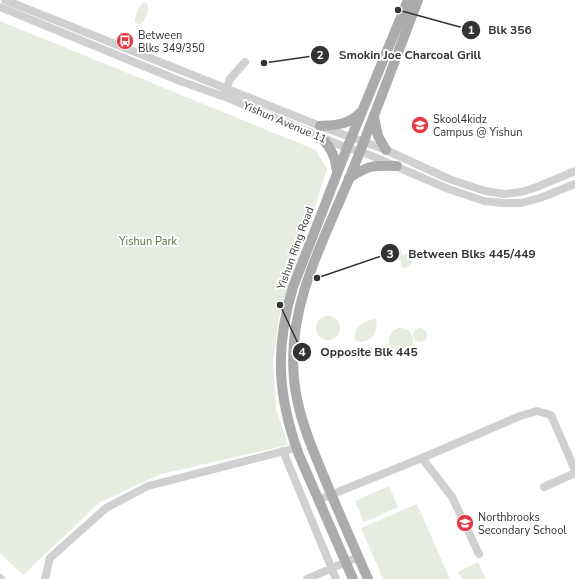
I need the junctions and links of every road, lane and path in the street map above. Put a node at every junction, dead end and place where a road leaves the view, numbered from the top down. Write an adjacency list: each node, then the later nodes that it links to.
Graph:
1 (6, 0): 7 (street, Yishun Avenue 11)
2 (408, 0): 10 (main road, Yishun Ring Road)
3 (418, 0): 11 (main road, Yishun Ring Road)
4 (0, 6): 9 (street, Yishun Avenue 11)
5 (245, 62): 6 (street)
6 (237, 71): 7 (street); 8 (street)
7 (225, 88): 8 (street, Yishun Avenue 11); 9 (street)
8 (242, 94): 12 (street, Yishun Avenue 11)
9 (228, 98): 14 (street, Yishun Avenue 11)
10 (363, 110): 13 (main road); 15 (main road, Yishun Ring Road)
11 (374, 115): 17 (main road, Yishun Ring Road); 19 (main road)
12 (305, 119): 13 (street, Yishun Avenue 11); 14 (street)
13 (320, 126): 15 (street, Yishun Avenue 11)
14 (307, 131): 16 (street, Yishun Avenue 11)
15 (351, 137): 17 (street, Yishun Avenue 11); 18 (main road, Yishun Ring Road)
16 (322, 138): 18 (street, Yishun Avenue 11); 22 (main road)
17 (362, 146): 18 (street, Yishun Avenue 11); 19 (street, Yishun Avenue 11); 20 (street, Yishun Avenue 11); 23 (main road, Yishun Ring Road)
18 (347, 148): 22 (main road, Yishun Ring Road)
19 (386, 150): 21 (street, Yishun Avenue 11)
20 (397, 166): 23 (main road); 24 (street, Yishun Avenue 11)
21 (575, 171)
22 (337, 172): 25 (main road, Yishun Ring Road)
23 (349, 178): 31 (main road, Yishun Ring Road)
24 (575, 184)
25 (296, 448): 26 (street); 32 (main road, Yishun Ring Road)
26 (283, 451): 36 (street); 37 (street)
27 (422, 458): 28 (street); 31 (street); 33 (street)
28 (575, 470)
29 (575, 473): 30 (street)
30 (544, 487)
31 (331, 494): 32 (street); 34 (main road, Yishun Ring Road)
32 (318, 500): 35 (main road, Yishun Ring Road)
33 (479, 554)
34 (358, 557): 35 (street); 41 (main road, Yishun Ring Road)
35 (346, 563): 36 (street); 40 (main road, Yishun Ring Road)
36 (332, 568): 38 (street); 39 (street)
37 (45, 579)
38 (307, 579)
39 (336, 579)
40 (353, 579)
41 (368, 579)

